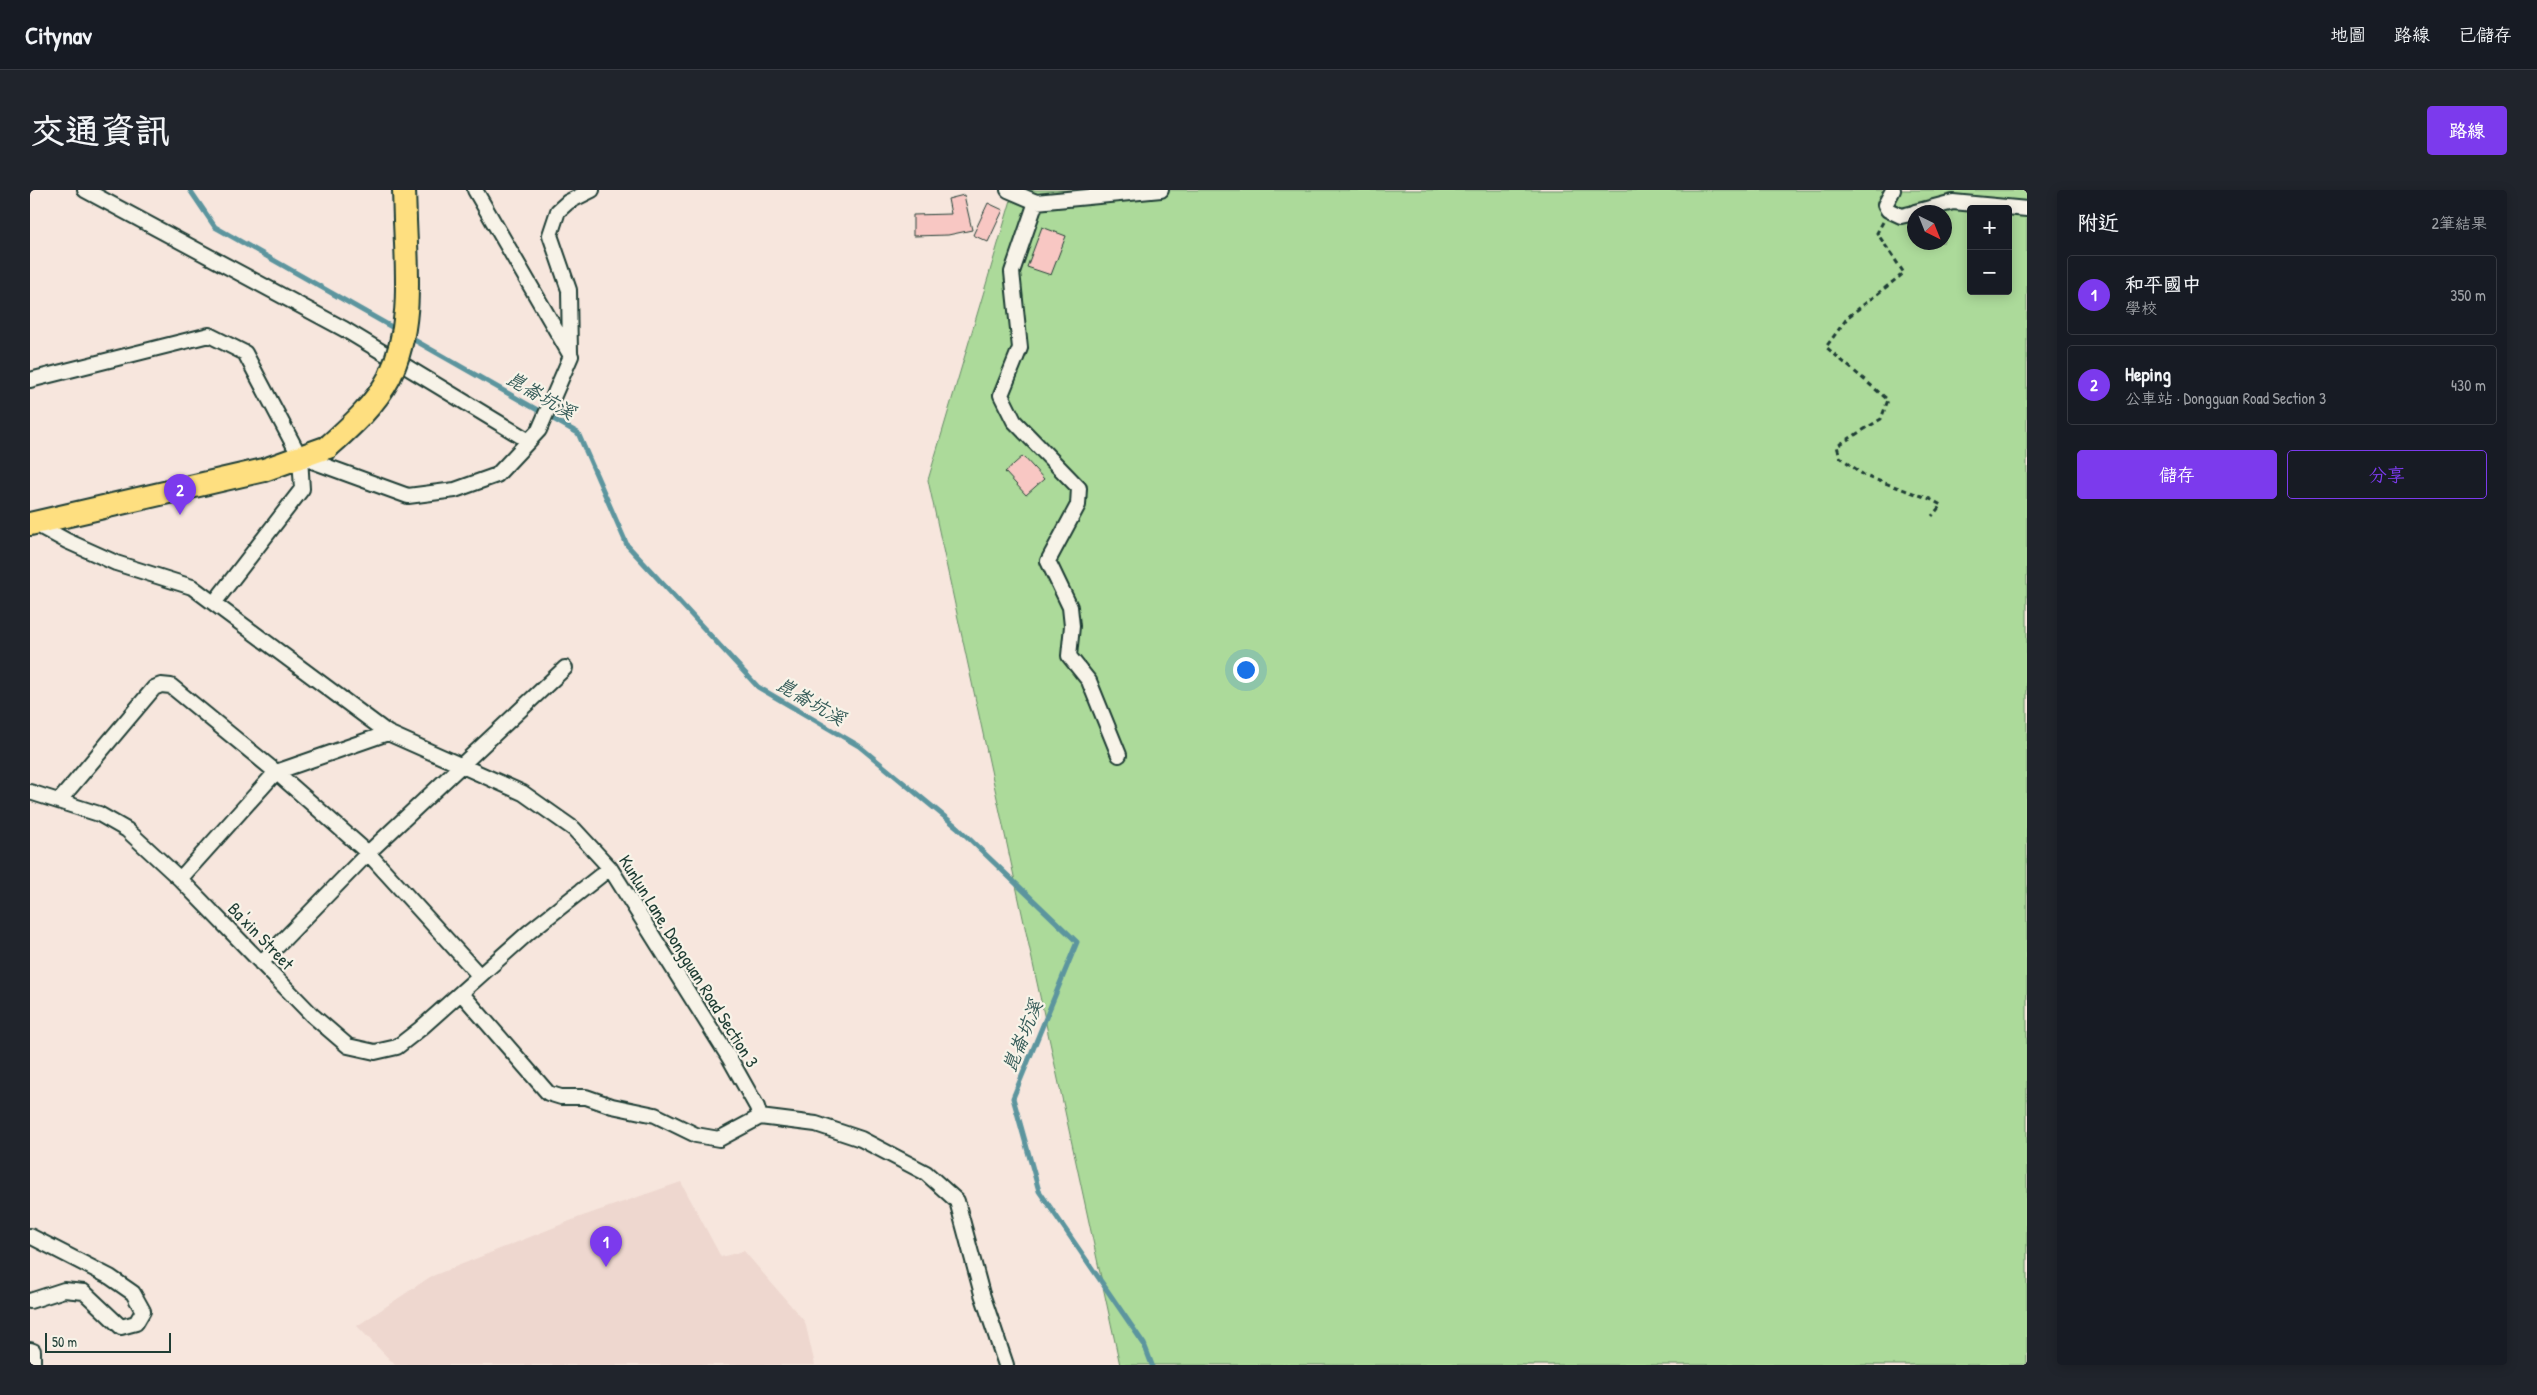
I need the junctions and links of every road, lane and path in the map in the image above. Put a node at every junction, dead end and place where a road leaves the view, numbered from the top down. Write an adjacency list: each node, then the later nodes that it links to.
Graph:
1 (85, 190): 15 (street)
2 (404, 190): 16 (main road, bridge)
3 (475, 190): 13 (street)
4 (592, 190): 13 (street)
5 (1008, 190): 8 (street)
6 (1160, 190): 8 (street)
7 (1893, 190): 11 (street)
8 (1036, 202): 22 (street)
9 (1943, 205): 10 (street)
10 (2027, 209)
11 (1888, 210): 12 (street); 17 (path)
12 (1907, 215)
13 (570, 356): 15 (street)
14 (30, 380): 16 (street)
15 (528, 442): 16 (street)
16 (300, 457): 18 (main road); 19 (street)
17 (1932, 516)
18 (31, 521): 19 (street, Kunlun Lane, Dongguan Road Section 3)
19 (214, 603): 21 (street, Kunlun Lane, Dongguan Road Section 3)
20 (565, 668): 23 (street)
21 (388, 733): 23 (street, Kunlun Lane, Dongguan Road Section 3); 24 (street)
22 (1120, 755)
23 (462, 764): 27 (street); 28 (street, Kunlun Lane, Dongguan Road Section 3)
24 (276, 772): 26 (street); 27 (street); 29 (street)
25 (30, 792): 26 (street, Ba'xin Street)
26 (59, 801): 29 (street, Ba'xin Street)
27 (368, 853): 30 (street); 31 (street)
28 (610, 868): 31 (street, Ba'xin Street); 33 (street, Kunlun Lane, Dongguan Road Section 3)
29 (180, 879): 30 (street, Ba'xin Street)
30 (261, 963): 32 (street, Ba'xin Street)
31 (480, 975): 32 (street, Ba'xin Street)
32 (462, 994): 33 (street)
33 (760, 1117): 38 (street)
34 (30, 1236): 35 (street)
35 (30, 1302)
36 (30, 1350): 37 (street)
37 (33, 1365)
38 (1006, 1365)

